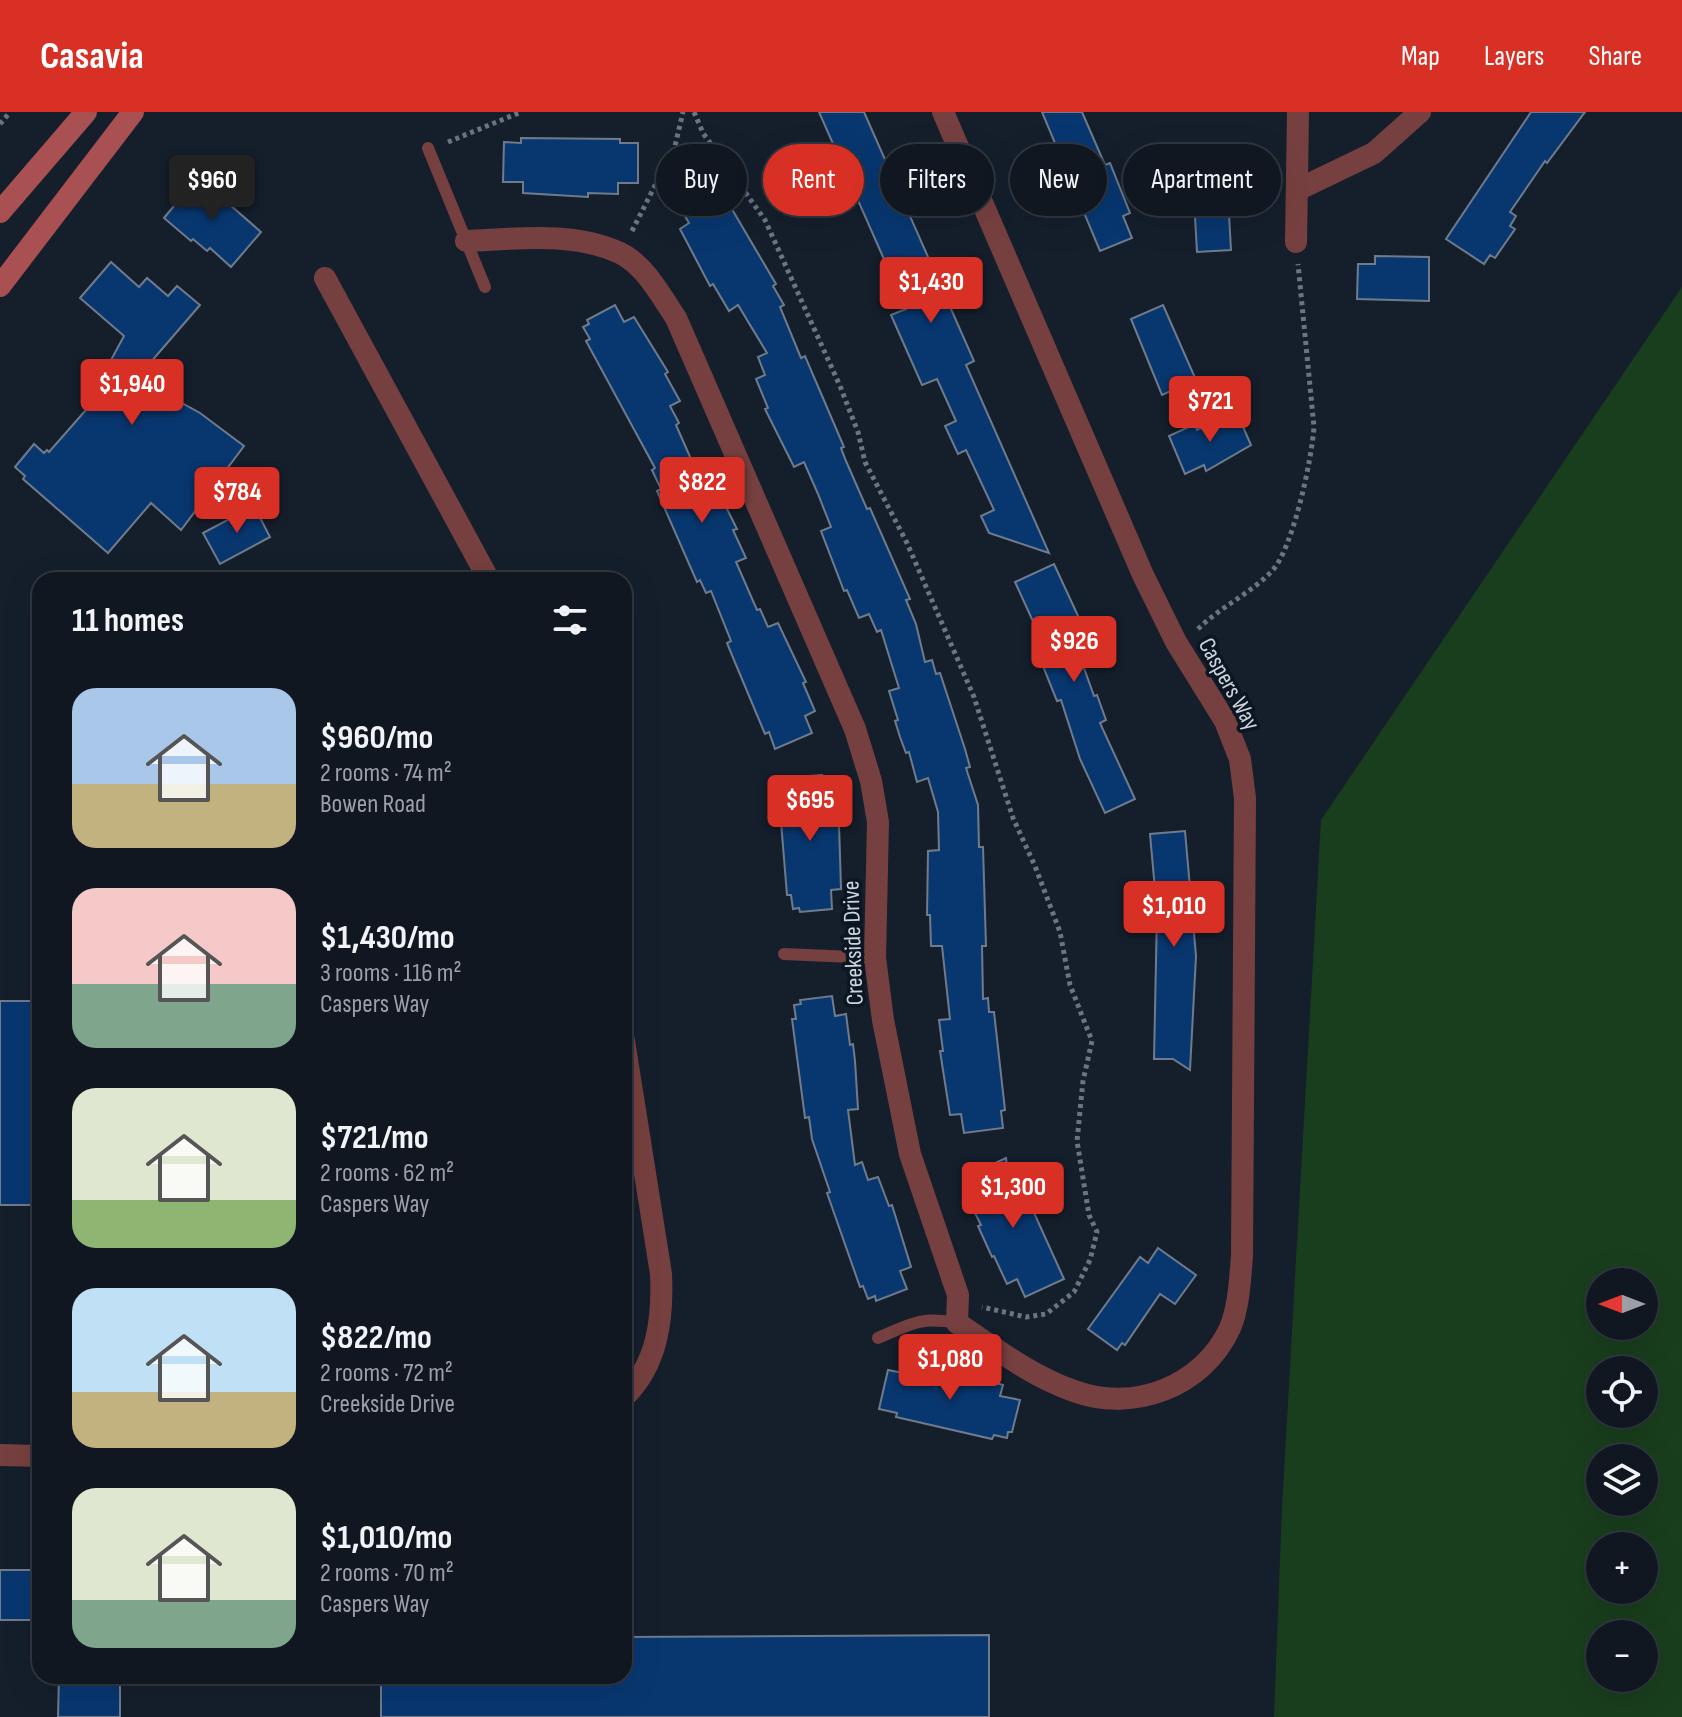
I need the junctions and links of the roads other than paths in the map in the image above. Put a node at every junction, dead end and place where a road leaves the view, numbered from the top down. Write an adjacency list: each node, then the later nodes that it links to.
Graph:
1 (86, 112): 8 (main road)
2 (133, 112): 12 (main road)
3 (943, 112): 18 (street, Caspers Way)
4 (1298, 112): 7 (street)
5 (1420, 112): 7 (street)
6 (428, 148): 9 (lane)
7 (1297, 190): 10 (street)
8 (0, 212)
9 (466, 241): 13 (lane); 16 (street, Creekside Drive)
10 (1296, 242)
11 (325, 278): 14 (street)
12 (0, 286)
13 (485, 287)
14 (485, 572)
15 (784, 954): 16 (lane)
16 (875, 958): 18 (street, Creekside Drive)
17 (632, 1091): 20 (street)
18 (957, 1323): 19 (lane)
19 (878, 1338)
20 (632, 1389)
21 (0, 1455): 22 (street)
22 (32, 1456)

